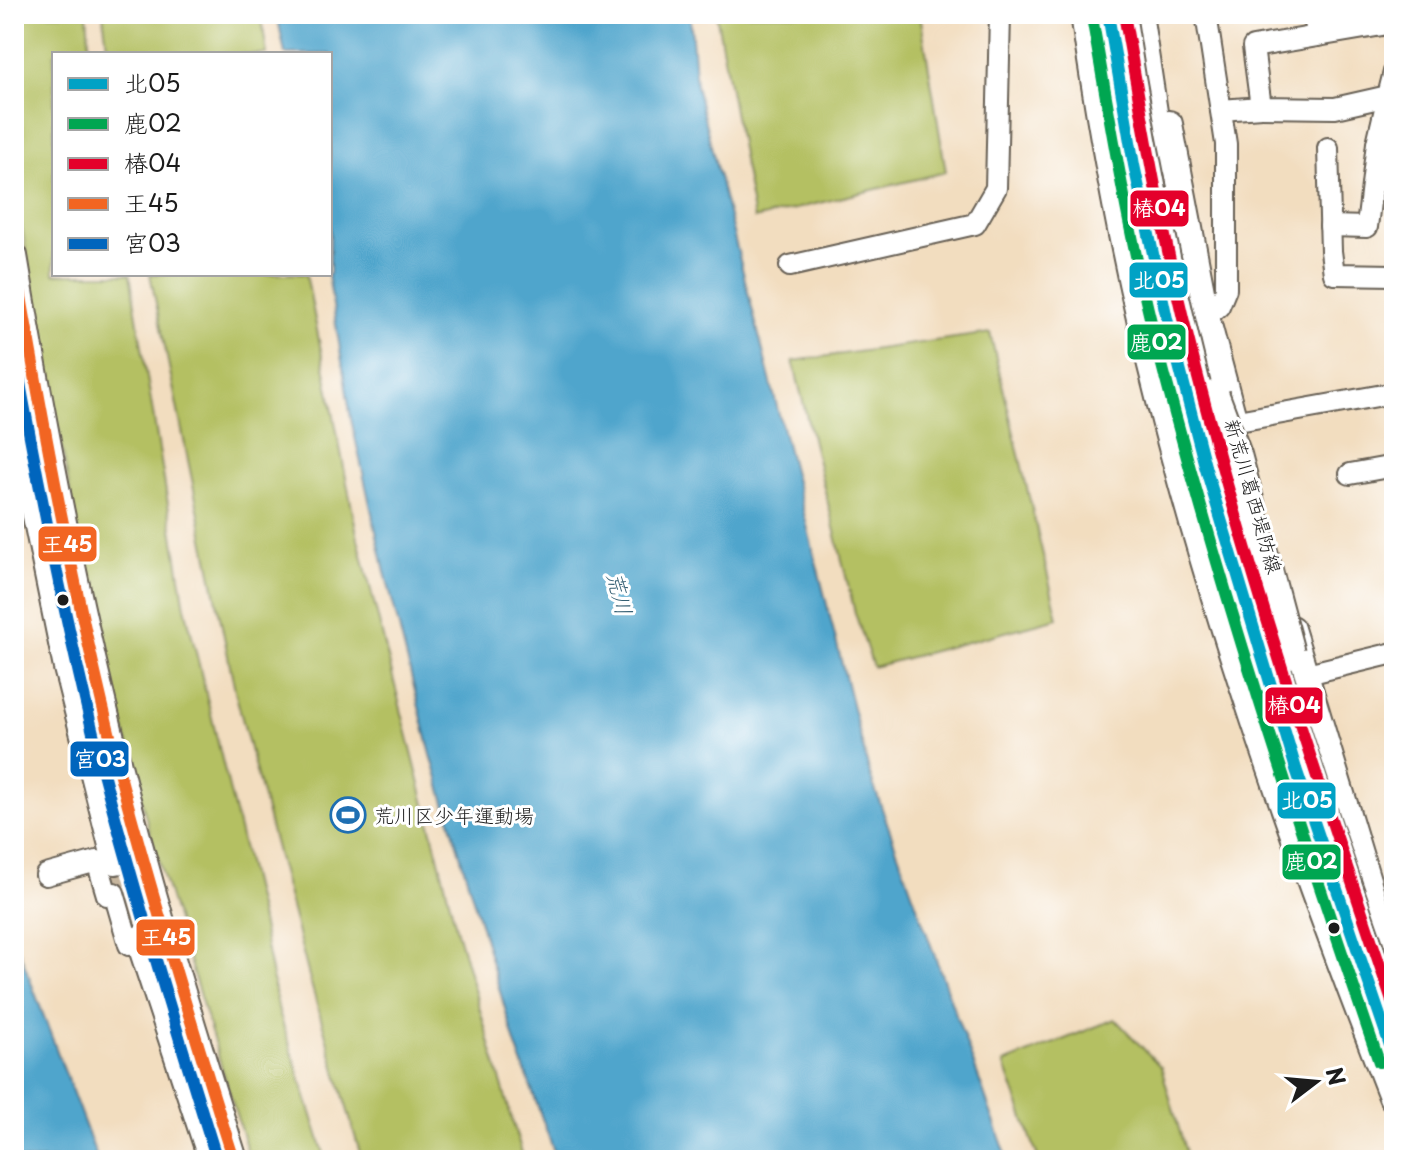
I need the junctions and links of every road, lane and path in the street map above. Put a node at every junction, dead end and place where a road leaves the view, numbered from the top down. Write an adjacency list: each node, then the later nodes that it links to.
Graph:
1 (1000, 14): 21 (street)
2 (1086, 14): 36 (highway)
3 (1095, 14): 27 (main road)
4 (1102, 14): 36 (highway)
5 (1108, 14): 27 (main road, 新荒川葛西堤防線)
6 (1120, 14): 38 (highway, bridge)
7 (1137, 14): 37 (highway, bridge)
8 (1151, 14): 23 (main road, 新荒川葛西堤防線)
9 (1206, 14): 16 (street)
10 (1314, 14): 12 (street)
11 (1394, 23): 12 (street)
12 (1317, 36): 15 (street)
13 (1394, 72): 14 (street)
14 (1388, 96): 15 (street); 18 (street)
15 (1261, 107): 16 (street)
16 (1221, 110): 23 (street)
17 (1328, 148): 19 (street)
18 (1384, 158): 19 (street)
19 (1330, 226): 22 (street)
20 (14, 256): 42 (main road)
21 (790, 266)
22 (1393, 279)
23 (1206, 317): 26 (main road, 新荒川葛西堤防線)
24 (1394, 393): 26 (street)
25 (14, 408): 32 (main road)
26 (1233, 422): 27 (street); 31 (main road, 新荒川葛西堤防線)
27 (1196, 430): 36 (main road, 新荒川葛西堤防線)
28 (1394, 466): 29 (street)
29 (1350, 474)
30 (1394, 653): 31 (street)
31 (1303, 675): 35 (main road, 新荒川葛西堤防線)
32 (116, 861)
33 (46, 875): 34 (street)
34 (134, 942): 41 (main road)
35 (1392, 954): 36 (street)
36 (1350, 957): 39 (main road, 新荒川葛西堤防線); 40 (highway)
37 (1394, 1009)
38 (1394, 1022)
39 (1394, 1057)
40 (1394, 1096)
41 (212, 1160)
42 (234, 1160)

